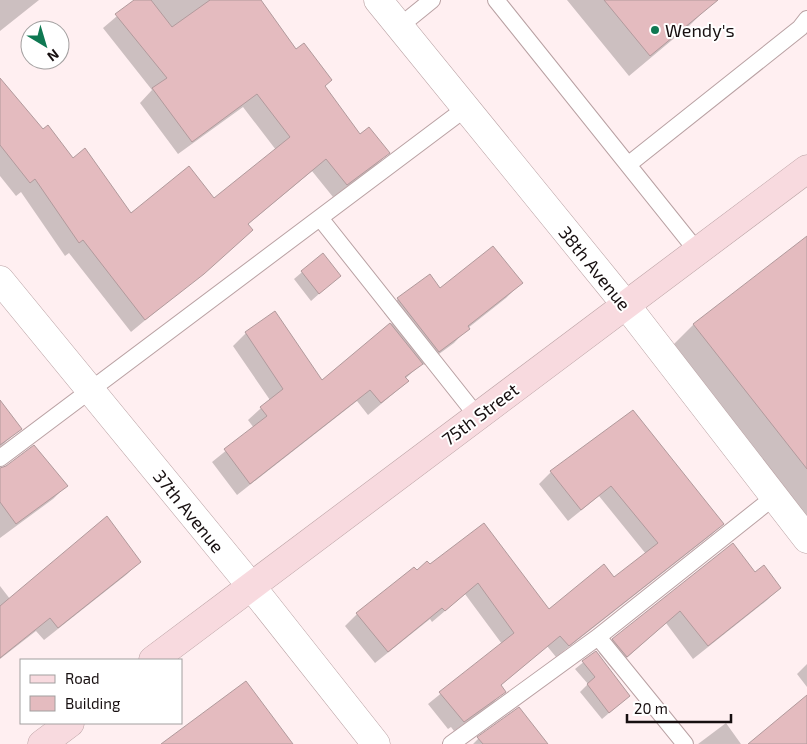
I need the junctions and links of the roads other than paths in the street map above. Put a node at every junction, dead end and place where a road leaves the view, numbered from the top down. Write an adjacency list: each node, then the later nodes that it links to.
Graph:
1 (378, 0): 5 (street, 38th Avenue)
2 (432, 0): 5 (lane)
3 (496, 0): 7 (lane)
4 (807, 19): 7 (lane)
5 (400, 26): 6 (street, 38th Avenue)
6 (466, 108): 9 (lane); 12 (street, 38th Avenue)
7 (629, 164): 10 (lane)
8 (807, 169): 10 (street, 75th Street)
9 (320, 218): 13 (lane); 14 (lane)
10 (697, 251): 12 (street, 75th Street)
11 (0, 280): 13 (street, 37th Avenue)
12 (626, 305): 14 (street, 75th Street); 16 (street, 38th Avenue)
13 (90, 390): 15 (lane); 18 (street, 37th Avenue)
14 (477, 416): 18 (street, 75th Street)
15 (0, 458)
16 (774, 498): 17 (street, 38th Avenue); 19 (lane)
17 (807, 539)
18 (251, 586): 20 (street, 75th Street); 23 (street, 37th Avenue)
19 (598, 637): 24 (lane); 25 (lane)
20 (154, 659)
21 (69, 724): 22 (street)
22 (42, 744)
23 (376, 744)
24 (451, 744)
25 (685, 744)

